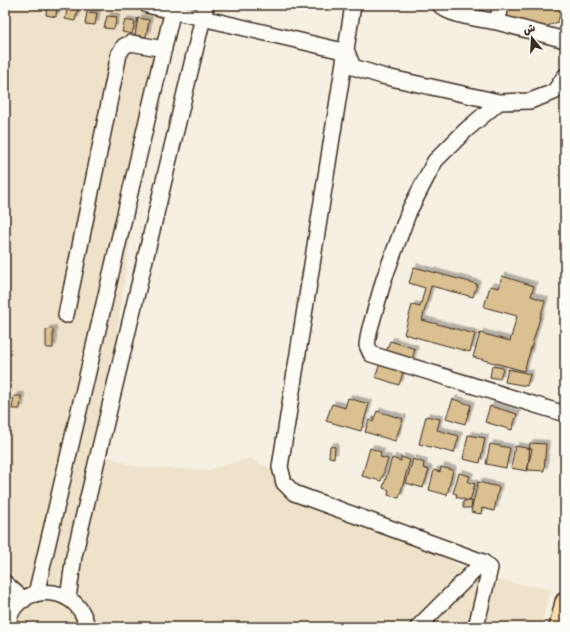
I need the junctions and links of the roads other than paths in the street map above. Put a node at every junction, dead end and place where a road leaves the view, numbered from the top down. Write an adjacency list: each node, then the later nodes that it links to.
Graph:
1 (147, 5): 5 (lane)
2 (353, 5): 10 (lane)
3 (440, 5): 7 (lane)
4 (501, 5): 7 (lane)
5 (173, 8): 6 (lane); 9 (lane)
6 (205, 11): 10 (lane); 18 (lane)
7 (497, 22): 8 (lane)
8 (565, 40)
9 (164, 49): 13 (lane); 17 (lane)
10 (346, 52): 12 (lane); 15 (lane)
11 (565, 76): 12 (lane)
12 (499, 102): 14 (lane)
13 (66, 315)
14 (565, 414)
15 (483, 562): 23 (lane); 24 (lane)
16 (5, 583): 17 (lane)
17 (30, 597): 18 (lane); 20 (lane)
18 (68, 598): 22 (lane)
19 (565, 602): 25 (main road)
20 (9, 609): 21 (lane)
21 (8, 627)
22 (87, 627)
23 (418, 627)
24 (476, 627)
25 (559, 627)

